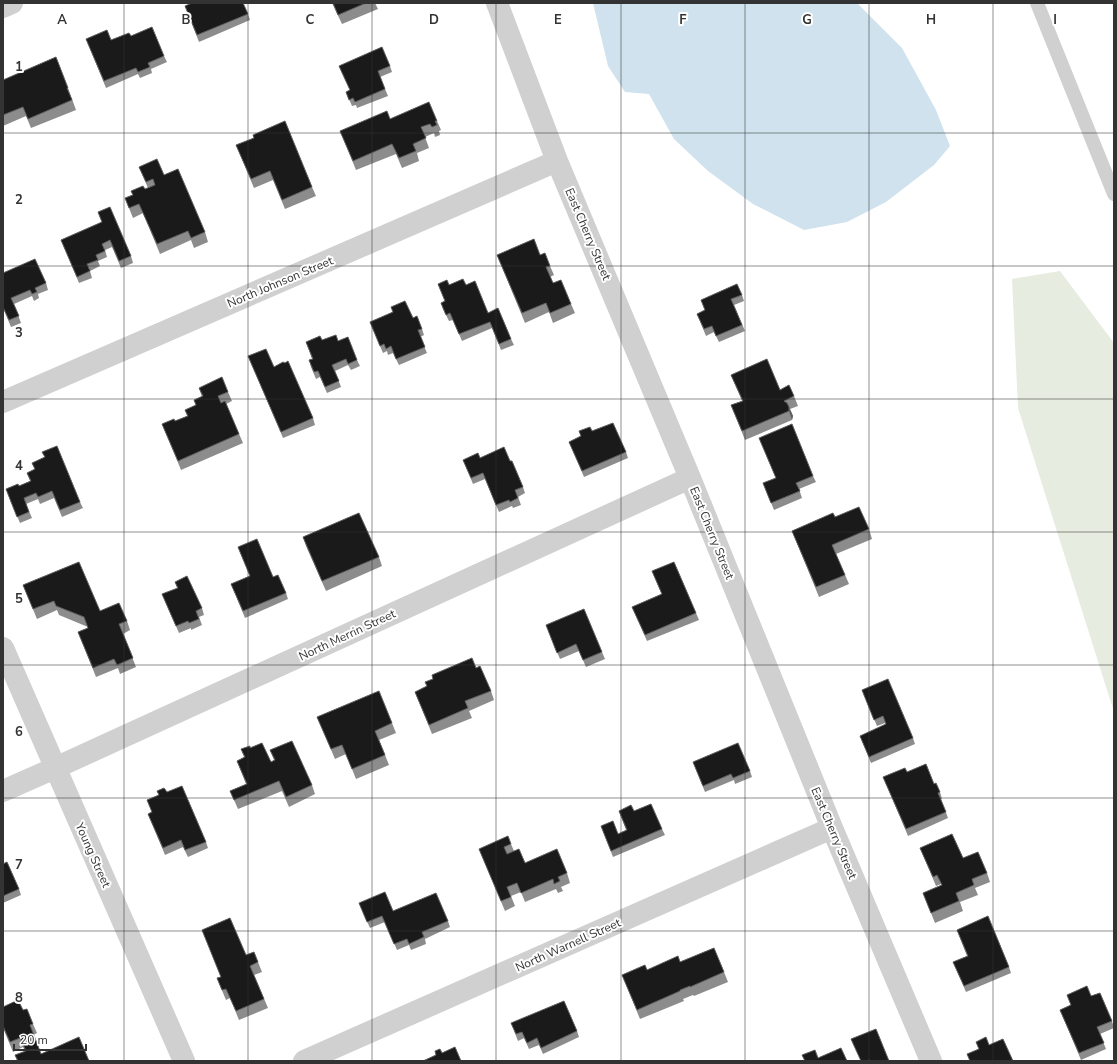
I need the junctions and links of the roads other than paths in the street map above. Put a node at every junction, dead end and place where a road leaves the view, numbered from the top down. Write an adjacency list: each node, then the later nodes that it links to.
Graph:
1 (12, 3): 4 (street)
2 (497, 3): 5 (street, East Cherry Street)
3 (1037, 3): 6 (lane)
4 (3, 7)
5 (557, 161): 7 (street, North Johnson Street); 8 (street, East Cherry Street)
6 (1114, 194)
7 (3, 402)
8 (690, 478): 10 (street, North Merrin Street); 12 (street, East Cherry Street)
9 (3, 648): 10 (street, Young Street)
10 (55, 768): 11 (street, North Merrin Street); 13 (street, Young Street)
11 (3, 791)
12 (832, 828): 14 (street, North Warnell Street); 15 (street, East Cherry Street)
13 (184, 1061)
14 (304, 1061)
15 (931, 1061)

